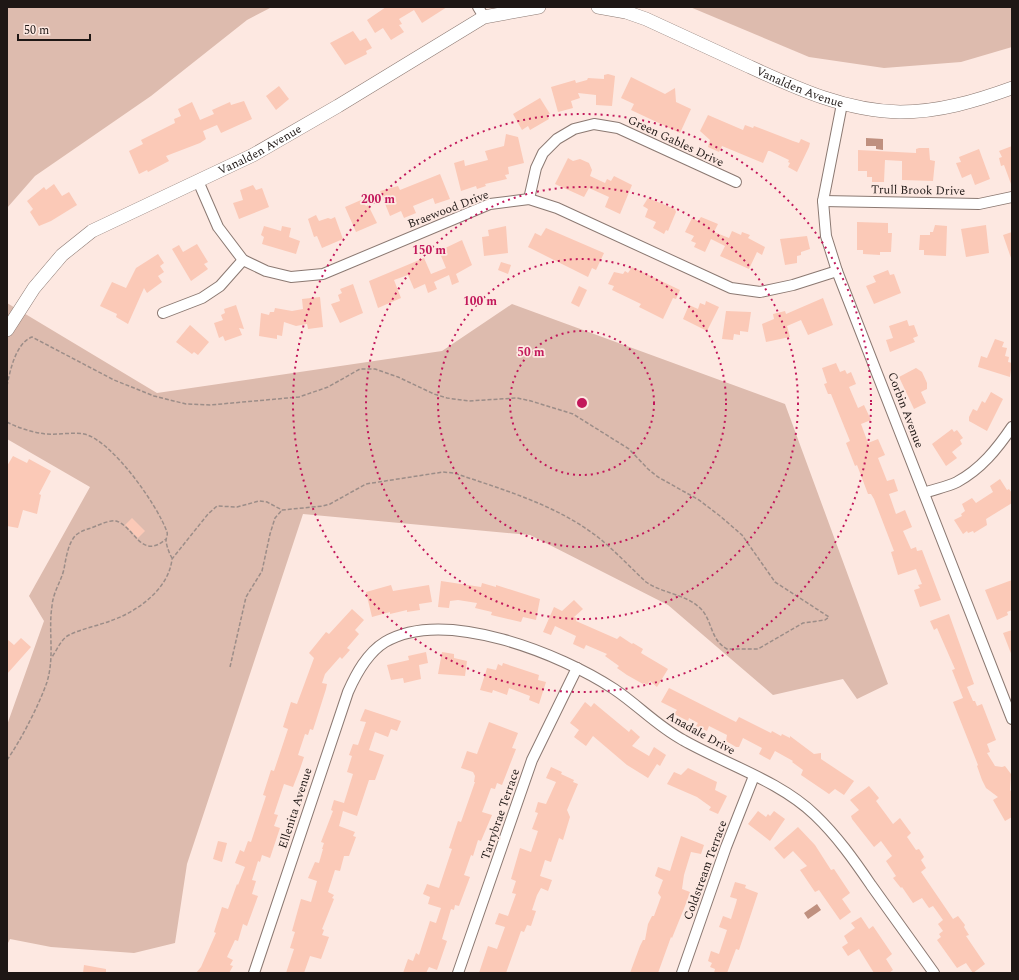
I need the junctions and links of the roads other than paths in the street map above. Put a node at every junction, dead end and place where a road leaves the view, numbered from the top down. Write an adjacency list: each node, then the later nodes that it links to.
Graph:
1 (539, 7): 3 (main road, Vanalden Avenue)
2 (598, 7): 5 (main road, Vanalden Avenue)
3 (481, 12): 6 (main road, Vanalden Avenue)
4 (1012, 88): 5 (main road, Vanalden Avenue)
5 (842, 104): 10 (street, Corbin Avenue)
6 (198, 181): 11 (street, Braewood Drive); 14 (main road, Vanalden Avenue)
7 (736, 182): 9 (street, Green Gables Drive)
8 (1012, 197): 10 (street, Trull Brook Drive)
9 (529, 199): 11 (street, Braewood Drive); 12 (street, Braewood Drive)
10 (823, 201): 12 (street, Corbin Avenue)
11 (243, 260): 13 (street)
12 (837, 270): 16 (street, Corbin Avenue)
13 (163, 313)
14 (7, 330)
15 (1012, 427): 16 (street)
16 (924, 493): 19 (street, Corbin Avenue)
17 (370, 656): 18 (street, Anadale Drive); 21 (street, Ellenita Avenue)
18 (577, 668): 20 (street, Anadale Drive); 22 (street, Tarrybrae Terrace)
19 (1012, 719)
20 (754, 776): 23 (street, Coldstream Terrace); 24 (street, Anadale Drive)
21 (254, 973)
22 (458, 973)
23 (682, 973)
24 (934, 973)

